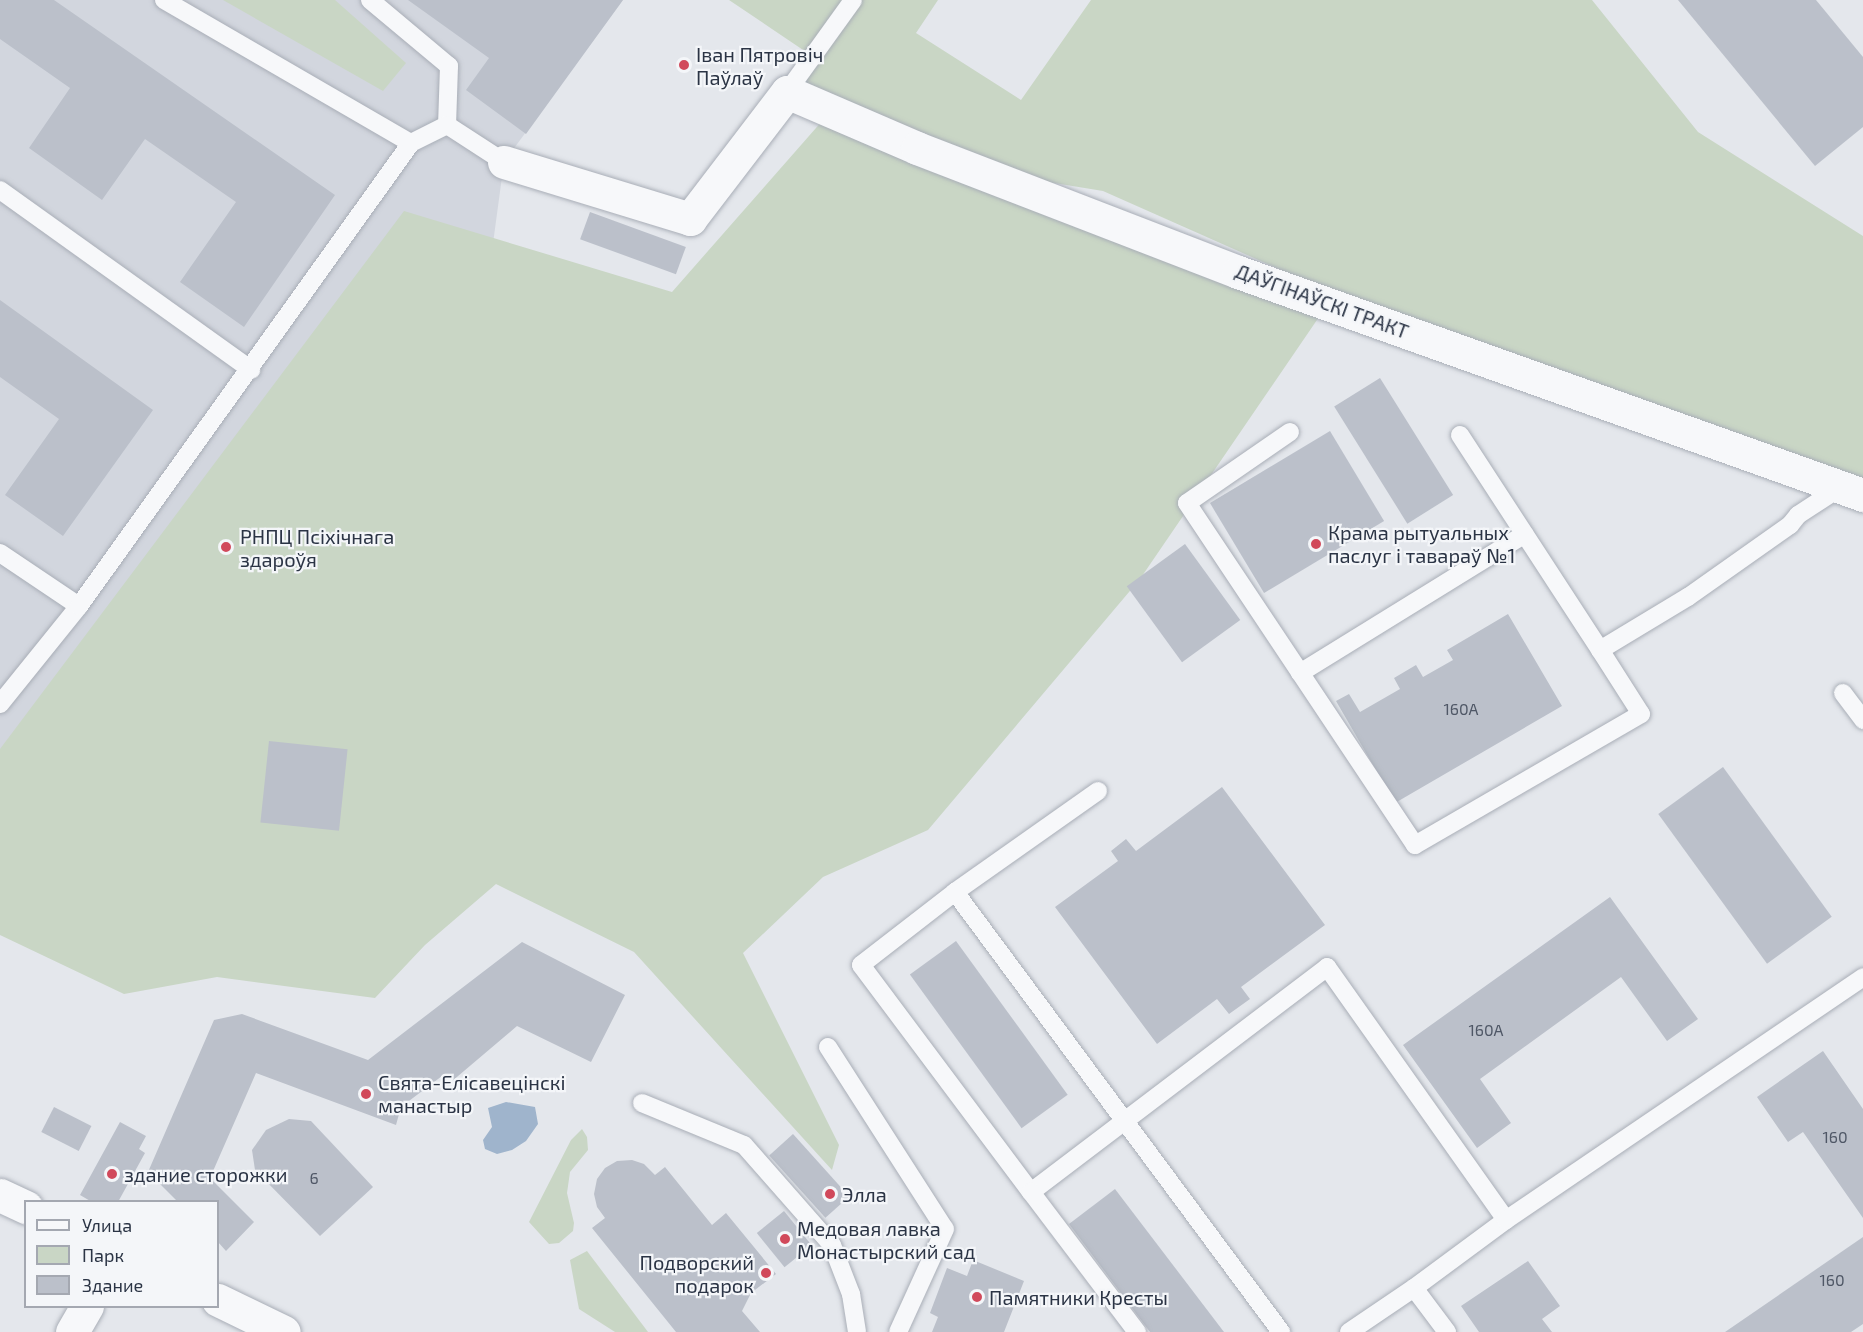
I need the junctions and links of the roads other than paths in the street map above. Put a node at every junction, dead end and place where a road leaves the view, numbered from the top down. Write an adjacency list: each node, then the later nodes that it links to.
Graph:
1 (164, 0): 6 (lane)
2 (370, 0): 5 (lane)
3 (853, 0): 4 (lane)
4 (787, 92): 7 (street); 12 (street, ДАЎГІНАЎСКІ ТРАКТ)
5 (447, 125): 6 (lane); 7 (lane)
6 (411, 143): 9 (lane)
7 (504, 162)
8 (0, 190): 9 (lane)
9 (250, 370): 15 (lane)
10 (1290, 432): 17 (lane)
11 (1460, 435): 13 (lane)
12 (1852, 491): 16 (lane)
13 (1525, 534): 16 (lane); 17 (lane)
14 (0, 553): 15 (lane)
15 (79, 606): 19 (lane)
16 (1600, 650): 17 (lane)
17 (1300, 673)
18 (1844, 693): 20 (lane)
19 (0, 704)
20 (1863, 720)
21 (1098, 791): 22 (lane)
22 (955, 892): 26 (lane); 27 (lane)
23 (1861, 982): 30 (lane)
24 (828, 1047): 37 (lane)
25 (642, 1103): 36 (lane)
26 (1125, 1121): 27 (lane); 30 (lane); 39 (lane)
27 (1031, 1192): 38 (lane)
28 (0, 1195): 29 (street)
29 (24, 1206)
30 (1506, 1220): 31 (lane)
31 (1414, 1288): 40 (lane); 41 (lane)
32 (219, 1300): 35 (street)
33 (86, 1308): 34 (street)
34 (72, 1332)
35 (284, 1332)
36 (857, 1332)
37 (898, 1332)
38 (1137, 1332)
39 (1281, 1332)
40 (1349, 1332)
41 (1447, 1332)

